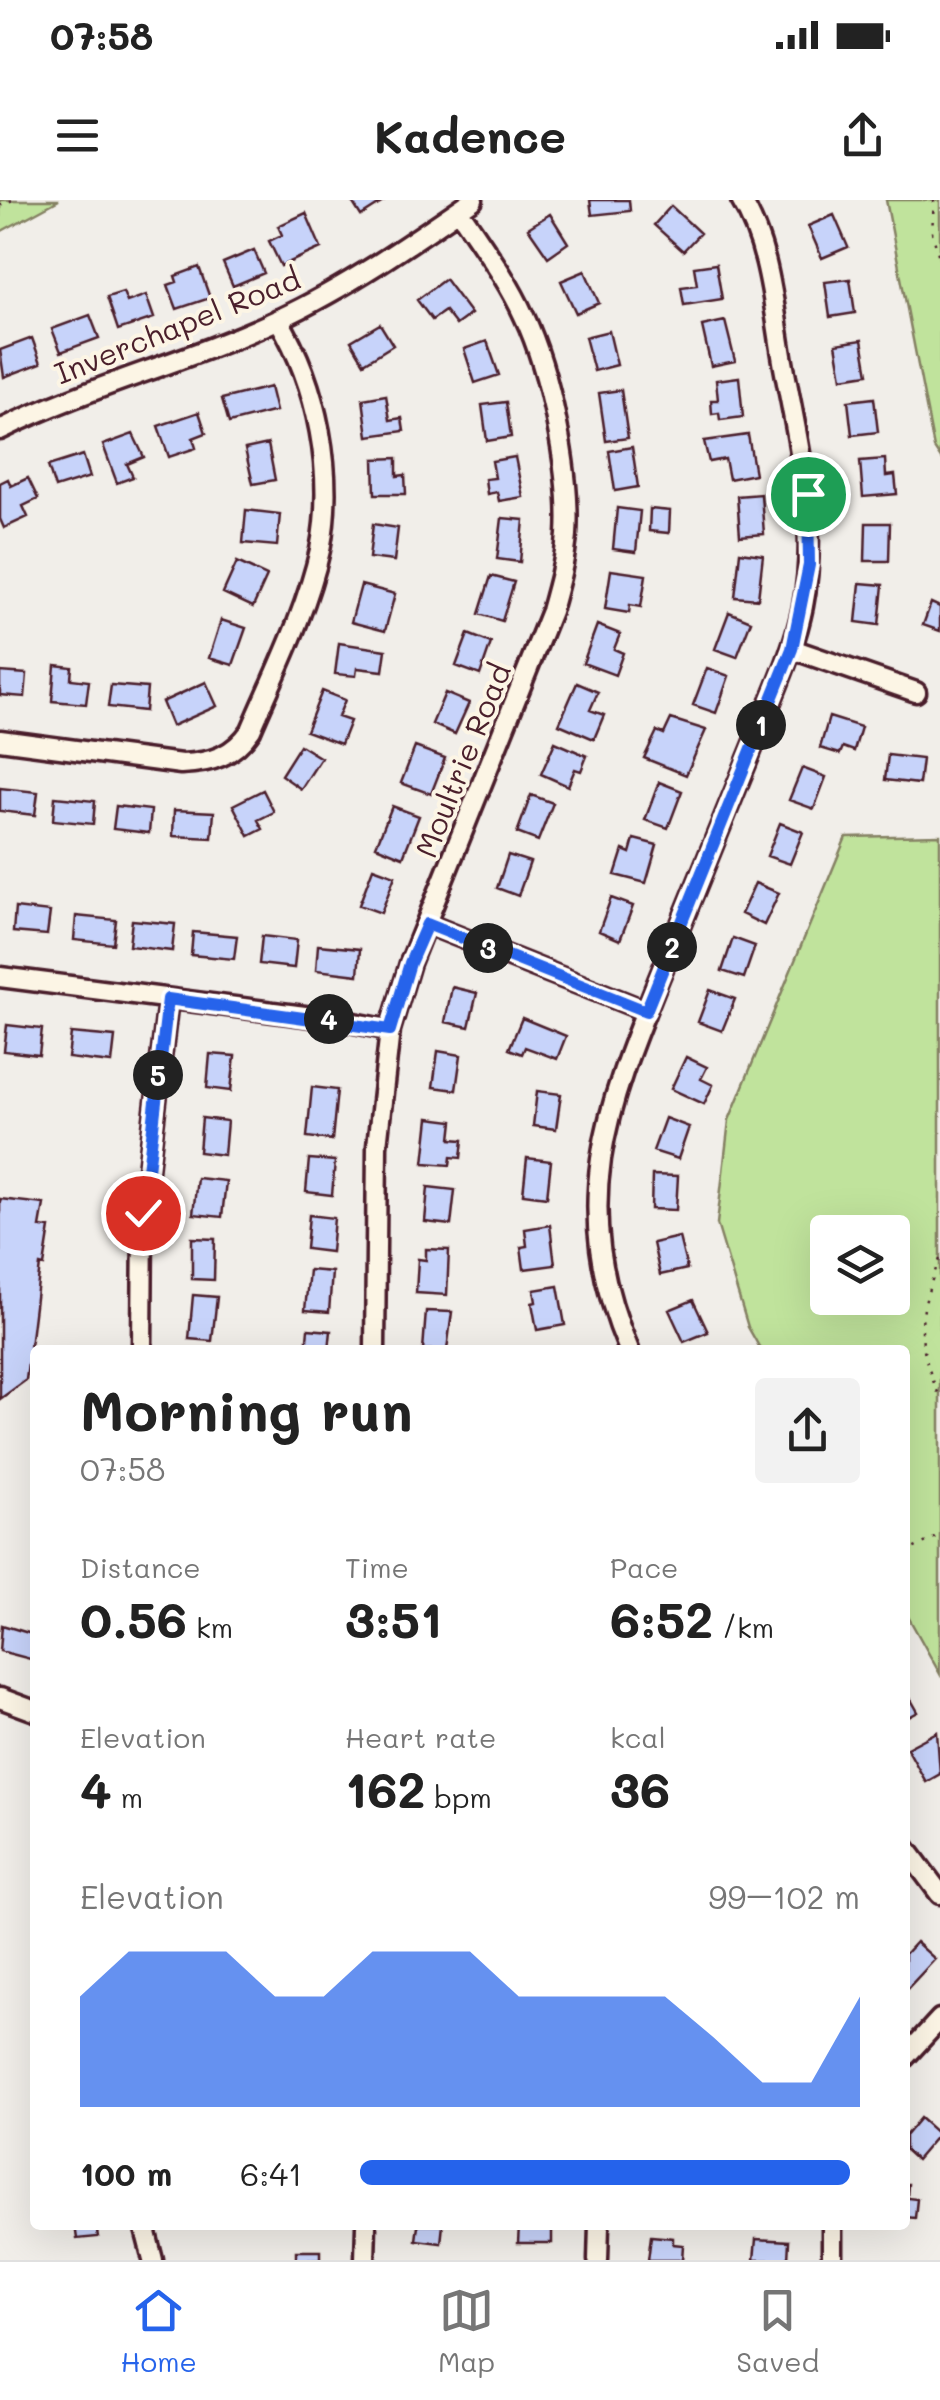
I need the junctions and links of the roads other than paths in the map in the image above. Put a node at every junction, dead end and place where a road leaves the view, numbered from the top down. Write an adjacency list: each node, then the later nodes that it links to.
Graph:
1 (741, 200): 5 (street)
2 (466, 205): 3 (street, Inverchapel Road); 8 (street, Moultrie Road)
3 (278, 320): 4 (street, Inverchapel Road); 7 (street)
4 (0, 430)
5 (792, 649): 6 (street); 11 (street)
6 (916, 692)
7 (0, 740)
8 (427, 924): 11 (street); 12 (street, Moultrie Road)
9 (0, 977): 10 (street)
10 (168, 999): 12 (street); 13 (street)
11 (646, 1011): 15 (street)
12 (390, 1030): 14 (street, Moultrie Road)
13 (142, 1345)
14 (375, 1345)
15 (627, 1345)
16 (0, 1698): 17 (street)
17 (30, 1708)
18 (910, 1854): 19 (street)
19 (940, 1894)
20 (940, 2019): 21 (street)
21 (910, 2051)
22 (145, 2230): 26 (street)
23 (366, 2230): 27 (street)
24 (598, 2230): 28 (street)
25 (832, 2230): 29 (street)
26 (153, 2260)
27 (365, 2260)
28 (598, 2260)
29 (832, 2260)

